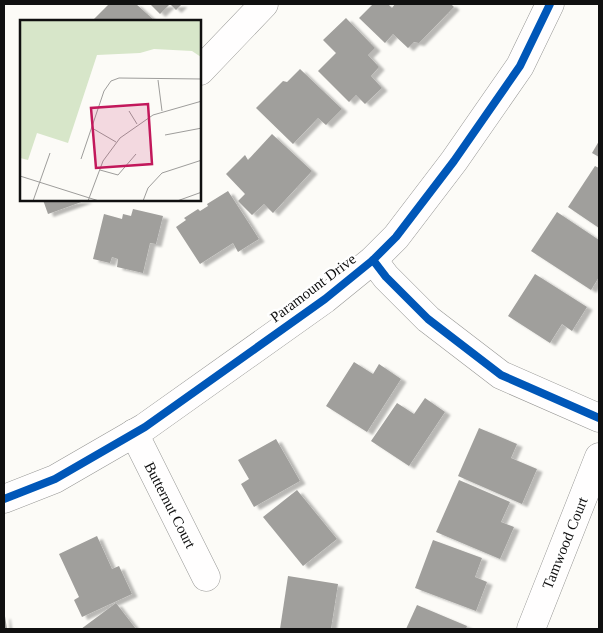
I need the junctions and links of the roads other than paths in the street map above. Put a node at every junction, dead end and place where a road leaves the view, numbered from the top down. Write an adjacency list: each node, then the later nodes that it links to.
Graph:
1 (264, 4): 3 (street)
2 (550, 4): 4 (street, Paramount Drive)
3 (201, 70)
4 (373, 260): 5 (street); 6 (street, Paramount Drive)
5 (599, 418)
6 (134, 433): 8 (street, Paramount Drive); 9 (street, Butternut Court)
7 (599, 456): 10 (street, Tamwood Court)
8 (4, 500)
9 (206, 577)
10 (531, 629)

